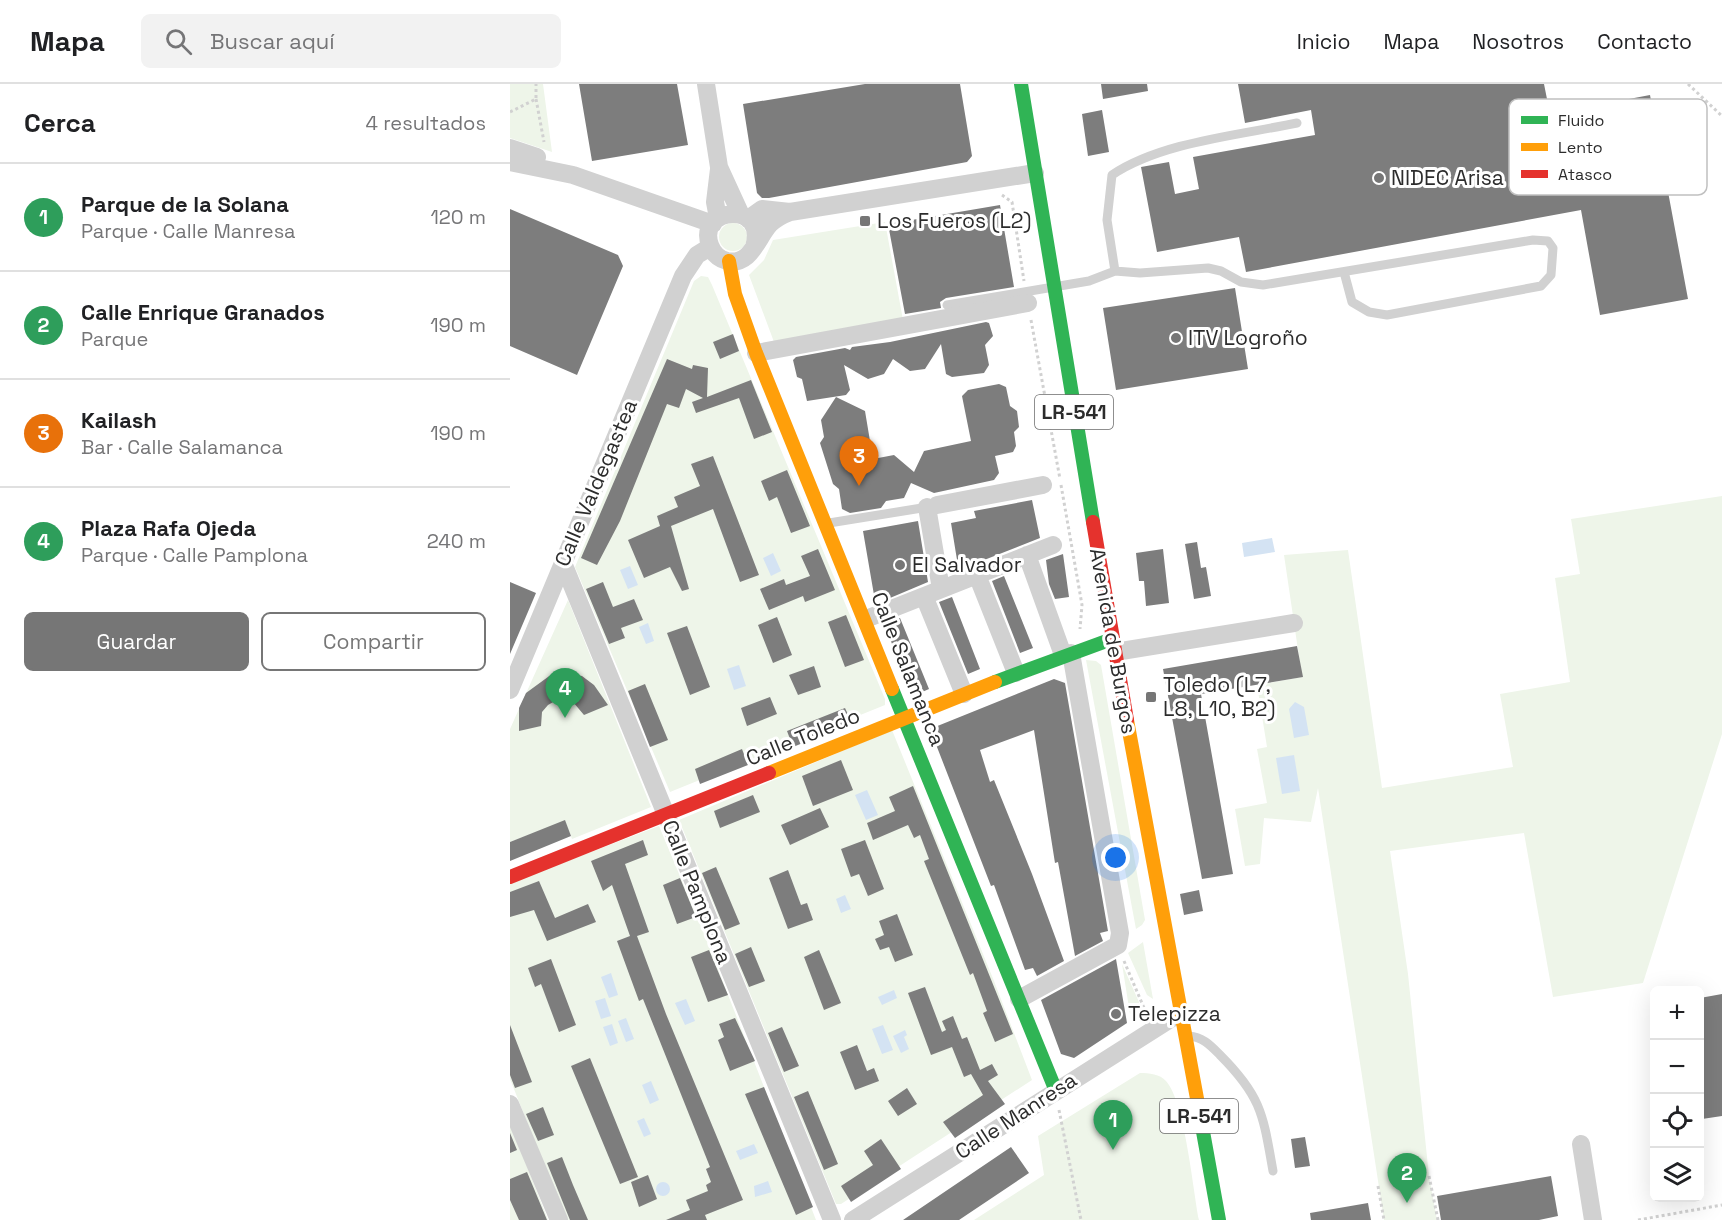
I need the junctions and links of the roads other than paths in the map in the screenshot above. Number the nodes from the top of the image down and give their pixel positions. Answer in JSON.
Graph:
{"nodes":[{"id":1,"x":706,"y":84,"type":"edge"},
{"id":2,"x":1021,"y":84,"type":"edge"},
{"id":3,"x":1298,"y":123,"type":"dead end"},
{"id":4,"x":510,"y":148,"type":"edge"},
{"id":5,"x":510,"y":162,"type":"edge"},
{"id":6,"x":719,"y":167,"type":"junction"},
{"id":7,"x":1035,"y":173,"type":"junction"},
{"id":8,"x":573,"y":175,"type":"junction"},
{"id":9,"x":790,"y":212,"type":"junction"},
{"id":10,"x":744,"y":217,"type":"junction"},
{"id":11,"x":717,"y":241,"type":"junction"},
{"id":12,"x":754,"y":247,"type":"junction"},
{"id":13,"x":1115,"y":271,"type":"junction"},
{"id":14,"x":1344,"y":272,"type":"junction"},
{"id":15,"x":1054,"y":286,"type":"junction"},
{"id":16,"x":1027,"y":297,"type":"junction"},
{"id":17,"x":947,"y":305,"type":"dead end"},
{"id":18,"x":756,"y":353,"type":"junction"},
{"id":19,"x":1052,"y":483,"type":"road end"},
{"id":20,"x":932,"y":506,"type":"junction"},
{"id":21,"x":826,"y":524,"type":"junction"},
{"id":22,"x":1053,"y":545,"type":"dead end"},
{"id":23,"x":1027,"y":555,"type":"junction"},
{"id":24,"x":563,"y":563,"type":"junction"},
{"id":25,"x":977,"y":575,"type":"junction"},
{"id":26,"x":941,"y":589,"type":"junction"},
{"id":27,"x":924,"y":596,"type":"junction"},
{"id":28,"x":866,"y":619,"type":"junction"},
{"id":29,"x":1294,"y":623,"type":"dead end"},
{"id":30,"x":1114,"y":645,"type":"junction"},
{"id":31,"x":1072,"y":652,"type":"junction"},
{"id":32,"x":1016,"y":673,"type":"junction"},
{"id":33,"x":510,"y":690,"type":"edge"},
{"id":34,"x":964,"y":694,"type":"junction"},
{"id":35,"x":907,"y":719,"type":"junction"},
{"id":36,"x":665,"y":815,"type":"junction"},
{"id":37,"x":510,"y":877,"type":"edge"},
{"id":38,"x":1018,"y":999,"type":"junction"},
{"id":39,"x":1180,"y":1012,"type":"junction"},
{"id":40,"x":1184,"y":1036,"type":"junction"},
{"id":41,"x":1056,"y":1090,"type":"junction"},
{"id":42,"x":510,"y":1104,"type":"edge"},
{"id":43,"x":1581,"y":1144,"type":"dead end"},
{"id":44,"x":1273,"y":1171,"type":"dead end"},
{"id":45,"x":1214,"y":1196,"type":"junction"},
{"id":46,"x":559,"y":1220,"type":"edge"},
{"id":47,"x":832,"y":1220,"type":"edge"},
{"id":48,"x":853,"y":1220,"type":"edge"},
{"id":49,"x":1219,"y":1220,"type":"edge"},
{"id":50,"x":1231,"y":1220,"type":"edge"},
{"id":51,"x":1593,"y":1220,"type":"edge"}],
"edges":[{"from":1,"to":6,"type":"street"},
{"from":2,"to":7,"type":"street","name":"Avenida de Burgos","number":"LR-541"},
{"from":3,"to":13,"type":"lane"},
{"from":4,"to":8,"type":"street"},
{"from":5,"to":8,"type":"street"},
{"from":6,"to":10,"type":"street"},
{"from":6,"to":11,"type":"street"},
{"from":7,"to":9,"type":"street"},
{"from":7,"to":15,"type":"street","name":"Avenida de Burgos","number":"LR-541"},
{"from":8,"to":11,"type":"street"},
{"from":9,"to":10,"type":"street"},
{"from":9,"to":12,"type":"street"},
{"from":10,"to":11,"type":"street"},
{"from":10,"to":12,"type":"street"},
{"from":11,"to":12,"type":"street"},
{"from":11,"to":18,"type":"street","name":"Calle Salamanca"},
{"from":11,"to":24,"type":"street","name":"Calle Valdegastea"},
{"from":13,"to":14,"type":"lane"},
{"from":13,"to":15,"type":"lane"},
{"from":14,"to":14,"type":"lane"},
{"from":15,"to":16,"type":"lane"},
{"from":15,"to":30,"type":"street","name":"Avenida de Burgos","number":"LR-541"},
{"from":16,"to":17,"type":"lane"},
{"from":16,"to":18,"type":"street"},
{"from":18,"to":21,"type":"street","name":"Calle Salamanca"},
{"from":19,"to":20,"type":"street"},
{"from":20,"to":21,"type":"lane"},
{"from":20,"to":26,"type":"street"},
{"from":21,"to":28,"type":"street","name":"Calle Salamanca"},
{"from":22,"to":23,"type":"street"},
{"from":23,"to":25,"type":"street"},
{"from":23,"to":31,"type":"street"},
{"from":24,"to":33,"type":"street","name":"Calle Valdegastea"},
{"from":24,"to":36,"type":"street","name":"Calle Pamplona"},
{"from":25,"to":26,"type":"street"},
{"from":25,"to":32,"type":"street"},
{"from":26,"to":27,"type":"street"},
{"from":27,"to":28,"type":"street"},
{"from":27,"to":34,"type":"street"},
{"from":28,"to":35,"type":"street","name":"Calle Salamanca"},
{"from":29,"to":30,"type":"street"},
{"from":30,"to":31,"type":"street","name":"Calle Toledo"},
{"from":30,"to":39,"type":"street","name":"Avenida de Burgos","number":"LR-541"},
{"from":31,"to":32,"type":"street","name":"Calle Toledo"},
{"from":31,"to":38,"type":"street"},
{"from":32,"to":34,"type":"street","name":"Calle Toledo"},
{"from":34,"to":35,"type":"street","name":"Calle Toledo"},
{"from":35,"to":36,"type":"street","name":"Calle Toledo"},
{"from":35,"to":38,"type":"street","name":"Calle Salamanca"},
{"from":36,"to":37,"type":"street","name":"Calle Toledo"},
{"from":36,"to":47,"type":"street","name":"Calle Pamplona"},
{"from":38,"to":41,"type":"street","name":"Calle Salamanca"},
{"from":39,"to":40,"type":"street","name":"Avenida de Burgos","number":"LR-541"},
{"from":39,"to":41,"type":"street","name":"Calle Manresa"},
{"from":40,"to":44,"type":"lane"},
{"from":40,"to":45,"type":"street","name":"Avenida de Burgos","number":"LR-541"},
{"from":41,"to":48,"type":"street","name":"Calle Manresa"},
{"from":42,"to":46,"type":"street"},
{"from":43,"to":51,"type":"street"},
{"from":45,"to":49,"type":"street","name":"Avenida de Burgos","number":"LR-541"},
{"from":45,"to":50,"type":"street","name":"Avenida de Burgos"}]}
